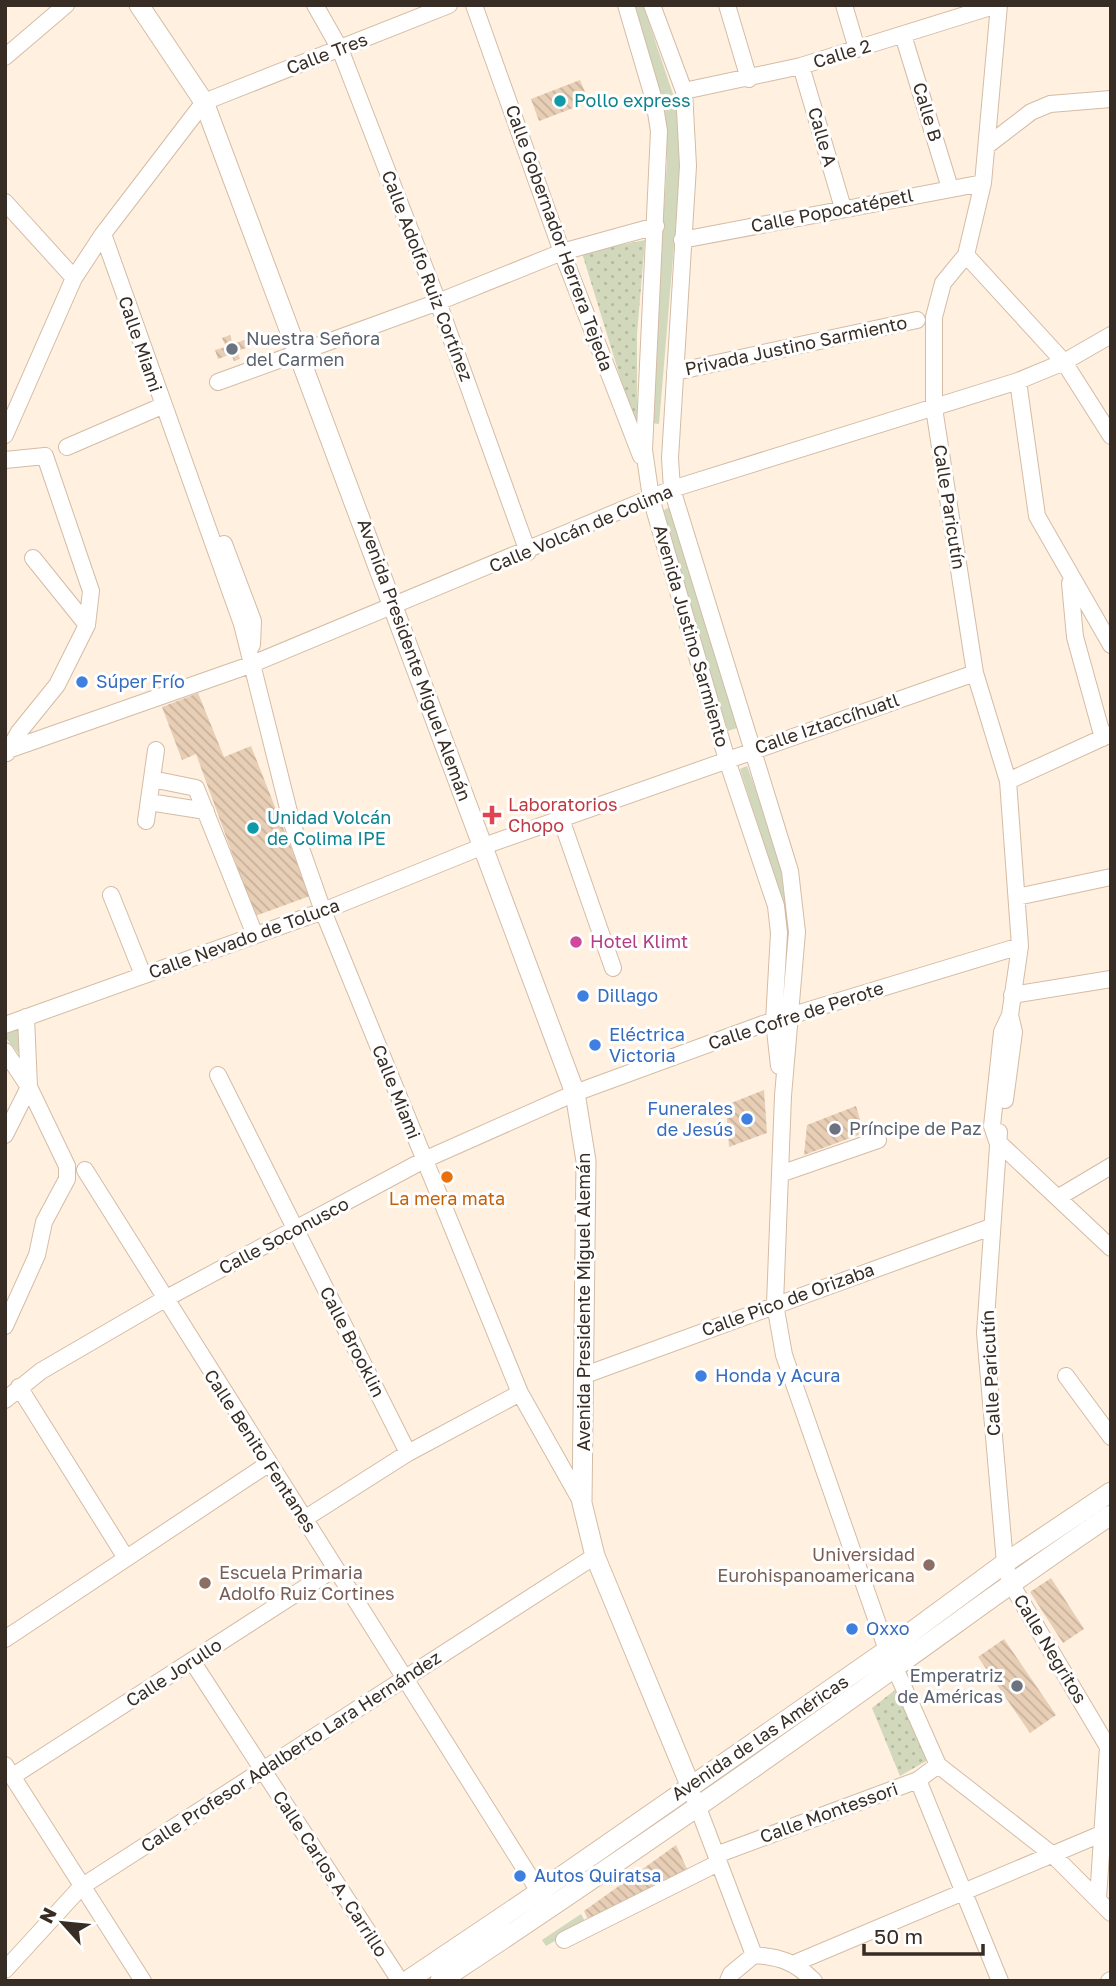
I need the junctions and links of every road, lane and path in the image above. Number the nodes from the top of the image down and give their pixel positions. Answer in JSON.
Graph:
{"nodes":[{"id":1,"x":66,"y":5,"type":"edge"},
{"id":2,"x":139,"y":5,"type":"edge"},
{"id":3,"x":315,"y":5,"type":"edge"},
{"id":4,"x":449,"y":5,"type":"edge"},
{"id":5,"x":474,"y":5,"type":"edge"},
{"id":6,"x":626,"y":5,"type":"edge"},
{"id":7,"x":652,"y":5,"type":"edge"},
{"id":8,"x":727,"y":5,"type":"edge"},
{"id":9,"x":844,"y":5,"type":"edge"},
{"id":10,"x":998,"y":5,"type":"edge"},
{"id":11,"x":960,"y":11,"type":"edge"},
{"id":12,"x":903,"y":35,"type":"junction"},
{"id":13,"x":340,"y":49,"type":"junction"},
{"id":14,"x":858,"y":49,"type":"junction"},
{"id":15,"x":5,"y":57,"type":"edge"},
{"id":16,"x":801,"y":66,"type":"junction"},
{"id":17,"x":749,"y":79,"type":"junction"},
{"id":18,"x":684,"y":91,"type":"junction"},
{"id":19,"x":1111,"y":99,"type":"edge"},
{"id":20,"x":204,"y":102,"type":"junction"},
{"id":21,"x":988,"y":145,"type":"junction"},
{"id":22,"x":982,"y":183,"type":"junction"},
{"id":23,"x":950,"y":188,"type":"junction"},
{"id":24,"x":5,"y":202,"type":"edge"},
{"id":25,"x":843,"y":208,"type":"junction"},
{"id":26,"x":656,"y":226,"type":"junction"},
{"id":27,"x":103,"y":234,"type":"junction"},
{"id":28,"x":682,"y":240,"type":"junction"},
{"id":29,"x":562,"y":252,"type":"junction"},
{"id":30,"x":966,"y":255,"type":"junction"},
{"id":31,"x":74,"y":278,"type":"junction"},
{"id":32,"x":438,"y":302,"type":"junction"},
{"id":33,"x":917,"y":320,"type":"dead end"},
{"id":34,"x":1111,"y":335,"type":"edge"},
{"id":35,"x":300,"y":351,"type":"junction"},
{"id":36,"x":1064,"y":362,"type":"junction"},
{"id":37,"x":675,"y":372,"type":"junction"},
{"id":38,"x":1018,"y":381,"type":"junction"},
{"id":39,"x":218,"y":382,"type":"dead end"},
{"id":40,"x":162,"y":406,"type":"junction"},
{"id":41,"x":934,"y":408,"type":"junction"},
{"id":42,"x":5,"y":435,"type":"edge"},
{"id":43,"x":1111,"y":436,"type":"edge"},
{"id":44,"x":67,"y":447,"type":"dead end"},
{"id":45,"x":5,"y":460,"type":"edge"},
{"id":46,"x":646,"y":471,"type":"junction"},
{"id":47,"x":673,"y":489,"type":"junction"},
{"id":48,"x":651,"y":498,"type":"junction"},
{"id":49,"x":528,"y":552,"type":"junction"},
{"id":50,"x":33,"y":558,"type":"dead end"},
{"id":51,"x":1069,"y":577,"type":"junction"},
{"id":52,"x":396,"y":607,"type":"junction"},
{"id":53,"x":87,"y":625,"type":"junction"},
{"id":54,"x":1111,"y":645,"type":"edge"},
{"id":55,"x":250,"y":665,"type":"junction"},
{"id":56,"x":975,"y":673,"type":"junction"},
{"id":57,"x":39,"y":706,"type":"junction"},
{"id":58,"x":54,"y":735,"type":"junction"},
{"id":59,"x":1107,"y":736,"type":"edge"},
{"id":60,"x":156,"y":750,"type":"dead end"},
{"id":61,"x":751,"y":750,"type":"junction"},
{"id":62,"x":7,"y":753,"type":"edge"},
{"id":63,"x":727,"y":760,"type":"junction"},
{"id":64,"x":152,"y":779,"type":"junction"},
{"id":65,"x":1008,"y":781,"type":"junction"},
{"id":66,"x":149,"y":802,"type":"junction"},
{"id":67,"x":206,"y":811,"type":"junction"},
{"id":68,"x":561,"y":819,"type":"junction"},
{"id":69,"x":146,"y":821,"type":"dead end"},
{"id":70,"x":481,"y":847,"type":"junction"},
{"id":71,"x":1111,"y":877,"type":"edge"},
{"id":72,"x":111,"y":895,"type":"dead end"},
{"id":73,"x":1017,"y":897,"type":"junction"},
{"id":74,"x":323,"y":911,"type":"junction"},
{"id":75,"x":255,"y":935,"type":"junction"},
{"id":76,"x":1020,"y":946,"type":"junction"},
{"id":77,"x":613,"y":968,"type":"dead end"},
{"id":78,"x":143,"y":975,"type":"junction"},
{"id":79,"x":1111,"y":979,"type":"edge"},
{"id":80,"x":1012,"y":995,"type":"junction"},
{"id":81,"x":790,"y":1015,"type":"junction"},
{"id":82,"x":26,"y":1017,"type":"junction"},
{"id":83,"x":774,"y":1021,"type":"junction"},
{"id":84,"x":5,"y":1025,"type":"edge"},
{"id":85,"x":5,"y":1051,"type":"edge"},
{"id":86,"x":218,"y":1075,"type":"dead end"},
{"id":87,"x":29,"y":1087,"type":"junction"},
{"id":88,"x":575,"y":1093,"type":"junction"},
{"id":89,"x":783,"y":1096,"type":"junction"},
{"id":90,"x":5,"y":1135,"type":"edge"},
{"id":91,"x":878,"y":1140,"type":"dead end"},
{"id":92,"x":996,"y":1141,"type":"junction"},
{"id":93,"x":424,"y":1160,"type":"junction"},
{"id":94,"x":1111,"y":1166,"type":"edge"},
{"id":95,"x":85,"y":1170,"type":"dead end"},
{"id":96,"x":780,"y":1174,"type":"junction"},
{"id":97,"x":1059,"y":1197,"type":"junction"},
{"id":98,"x":991,"y":1227,"type":"junction"},
{"id":99,"x":295,"y":1231,"type":"junction"},
{"id":100,"x":1111,"y":1248,"type":"edge"},
{"id":101,"x":163,"y":1300,"type":"junction"},
{"id":102,"x":775,"y":1304,"type":"junction"},
{"id":103,"x":5,"y":1326,"type":"edge"},
{"id":104,"x":584,"y":1375,"type":"junction"},
{"id":105,"x":1066,"y":1376,"type":"dead end"},
{"id":106,"x":19,"y":1387,"type":"junction"},
{"id":107,"x":520,"y":1393,"type":"junction"},
{"id":108,"x":5,"y":1400,"type":"edge"},
{"id":109,"x":1111,"y":1437,"type":"edge"},
{"id":110,"x":408,"y":1453,"type":"junction"},
{"id":111,"x":268,"y":1464,"type":"junction"},
{"id":112,"x":1111,"y":1492,"type":"edge"},
{"id":113,"x":582,"y":1503,"type":"junction"},
{"id":114,"x":1111,"y":1515,"type":"edge"},
{"id":115,"x":304,"y":1519,"type":"junction"},
{"id":116,"x":594,"y":1556,"type":"junction"},
{"id":117,"x":126,"y":1558,"type":"junction"},
{"id":118,"x":334,"y":1569,"type":"junction"},
{"id":119,"x":1007,"y":1572,"type":"junction"},
{"id":120,"x":5,"y":1639,"type":"edge"},
{"id":121,"x":891,"y":1659,"type":"junction"},
{"id":122,"x":192,"y":1661,"type":"junction"},
{"id":123,"x":406,"y":1678,"type":"junction"},
{"id":124,"x":1109,"y":1763,"type":"edge"},
{"id":125,"x":938,"y":1765,"type":"junction"},
{"id":126,"x":262,"y":1769,"type":"junction"},
{"id":127,"x":9,"y":1770,"type":"edge"},
{"id":128,"x":918,"y":1780,"type":"junction"},
{"id":129,"x":690,"y":1785,"type":"junction"},
{"id":130,"x":696,"y":1806,"type":"junction"},
{"id":131,"x":1101,"y":1834,"type":"junction"},
{"id":132,"x":1053,"y":1855,"type":"junction"},
{"id":133,"x":717,"y":1859,"type":"junction"},
{"id":134,"x":81,"y":1887,"type":"junction"},
{"id":135,"x":964,"y":1892,"type":"junction"},
{"id":136,"x":1098,"y":1899,"type":"junction"},
{"id":137,"x":545,"y":1900,"type":"junction"},
{"id":138,"x":1111,"y":1913,"type":"edge"},
{"id":139,"x":564,"y":1940,"type":"dead end"},
{"id":140,"x":754,"y":1955,"type":"junction"},
{"id":141,"x":795,"y":1963,"type":"junction"},
{"id":142,"x":5,"y":1970,"type":"edge"},
{"id":143,"x":143,"y":1981,"type":"edge"},
{"id":144,"x":400,"y":1981,"type":"edge"},
{"id":145,"x":407,"y":1981,"type":"edge"},
{"id":146,"x":440,"y":1981,"type":"edge"},
{"id":147,"x":729,"y":1981,"type":"edge"},
{"id":148,"x":814,"y":1981,"type":"edge"},
{"id":149,"x":1000,"y":1981,"type":"edge"}],
"edges":[{"from":1,"to":15,"type":"street"},
{"from":2,"to":20,"type":"main road","name":"Avenida Presidente Miguel Alemán"},
{"from":3,"to":13,"type":"street","name":"Calle Adolfo Ruiz Cortínez"},
{"from":4,"to":13,"type":"street","name":"Calle Tres"},
{"from":5,"to":29,"type":"street","name":"Calle Gobernador Herrera Tejeda"},
{"from":6,"to":26,"type":"street","name":"Avenida Justino Sarmiento"},
{"from":7,"to":18,"type":"street","name":"Avenida Justino Sarmiento"},
{"from":8,"to":17,"type":"street"},
{"from":9,"to":14,"type":"street"},
{"from":10,"to":11,"type":"street","name":"Calle 2"},
{"from":10,"to":21,"type":"street","name":"Calle Paricutín"},
{"from":11,"to":12,"type":"street","name":"Calle 2"},
{"from":12,"to":14,"type":"street","name":"Calle 2"},
{"from":12,"to":23,"type":"street","name":"Calle B"},
{"from":13,"to":20,"type":"street","name":"Calle Tres"},
{"from":13,"to":32,"type":"street","name":"Calle Adolfo Ruiz Cortínez"},
{"from":14,"to":16,"type":"street","name":"Calle 2"},
{"from":16,"to":17,"type":"street","name":"Calle 2"},
{"from":16,"to":25,"type":"street","name":"Calle A"},
{"from":17,"to":18,"type":"street","name":"Calle 2"},
{"from":18,"to":28,"type":"street","name":"Avenida Justino Sarmiento"},
{"from":19,"to":21,"type":"street"},
{"from":20,"to":27,"type":"street"},
{"from":20,"to":35,"type":"main road","name":"Avenida Presidente Miguel Alemán"},
{"from":21,"to":22,"type":"street","name":"Calle Paricutín"},
{"from":22,"to":23,"type":"street","name":"Calle Popocatépetl"},
{"from":22,"to":30,"type":"street","name":"Calle Paricutín"},
{"from":23,"to":25,"type":"street","name":"Calle Popocatépetl"},
{"from":24,"to":31,"type":"street"},
{"from":25,"to":28,"type":"street","name":"Calle Popocatépetl"},
{"from":26,"to":29,"type":"street"},
{"from":26,"to":46,"type":"street","name":"Avenida Justino Sarmiento"},
{"from":27,"to":31,"type":"street"},
{"from":27,"to":40,"type":"street","name":"Calle Miami"},
{"from":28,"to":37,"type":"street","name":"Avenida Justino Sarmiento"},
{"from":29,"to":32,"type":"street"},
{"from":29,"to":46,"type":"street","name":"Calle Gobernador Herrera Tejeda"},
{"from":30,"to":36,"type":"street"},
{"from":30,"to":41,"type":"street","name":"Calle Paricutín"},
{"from":31,"to":42,"type":"street"},
{"from":32,"to":35,"type":"street"},
{"from":32,"to":49,"type":"street","name":"Calle Adolfo Ruiz Cortínez"},
{"from":33,"to":37,"type":"street","name":"Privada Justino Sarmiento"},
{"from":34,"to":36,"type":"street","name":"Calle Volcán de Colima"},
{"from":35,"to":39,"type":"street"},
{"from":35,"to":52,"type":"main road","name":"Avenida Presidente Miguel Alemán"},
{"from":36,"to":38,"type":"street","name":"Calle Volcán de Colima"},
{"from":36,"to":43,"type":"street"},
{"from":37,"to":47,"type":"street","name":"Avenida Justino Sarmiento"},
{"from":38,"to":41,"type":"street","name":"Calle Volcán de Colima"},
{"from":38,"to":51,"type":"street"},
{"from":40,"to":44,"type":"street"},
{"from":40,"to":55,"type":"street","name":"Calle Miami"},
{"from":41,"to":47,"type":"street","name":"Calle Volcán de Colima"},
{"from":41,"to":56,"type":"street","name":"Calle Paricutín"},
{"from":45,"to":53,"type":"street"},
{"from":46,"to":48,"type":"street","name":"Avenida Justino Sarmiento"},
{"from":47,"to":48,"type":"street","name":"Calle Volcán de Colima"},
{"from":47,"to":61,"type":"street","name":"Avenida Justino Sarmiento"},
{"from":48,"to":49,"type":"street","name":"Calle Volcán de Colima"},
{"from":48,"to":63,"type":"street","name":"Avenida Justino Sarmiento"},
{"from":49,"to":52,"type":"street","name":"Calle Volcán de Colima"},
{"from":50,"to":53,"type":"street"},
{"from":51,"to":54,"type":"street"},
{"from":51,"to":59,"type":"street"},
{"from":52,"to":55,"type":"street","name":"Calle Volcán de Colima"},
{"from":52,"to":70,"type":"main road","name":"Avenida Presidente Miguel Alemán"},
{"from":53,"to":57,"type":"street"},
{"from":55,"to":58,"type":"street","name":"Calle Volcán de Colima"},
{"from":55,"to":74,"type":"street","name":"Calle Miami"},
{"from":56,"to":61,"type":"street","name":"Calle Iztaccíhuatl"},
{"from":56,"to":65,"type":"street","name":"Calle Paricutín"},
{"from":57,"to":58,"type":"street"},
{"from":57,"to":62,"type":"street"},
{"from":58,"to":62,"type":"street","name":"Calle Volcán de Colima"},
{"from":59,"to":65,"type":"street"},
{"from":60,"to":64,"type":"street"},
{"from":61,"to":63,"type":"street","name":"Calle Iztaccíhuatl"},
{"from":61,"to":81,"type":"street","name":"Avenida Justino Sarmiento"},
{"from":63,"to":68,"type":"street","name":"Calle Iztaccíhuatl"},
{"from":63,"to":83,"type":"street","name":"Avenida Justino Sarmiento"},
{"from":64,"to":66,"type":"street"},
{"from":64,"to":67,"type":"street"},
{"from":65,"to":73,"type":"street","name":"Calle Paricutín"},
{"from":66,"to":67,"type":"street"},
{"from":66,"to":69,"type":"street"},
{"from":67,"to":75,"type":"street"},
{"from":68,"to":70,"type":"street","name":"Calle Iztaccíhuatl"},
{"from":68,"to":77,"type":"street"},
{"from":70,"to":74,"type":"street","name":"Calle Nevado de Toluca"},
{"from":70,"to":88,"type":"main road","name":"Avenida Presidente Miguel Alemán"},
{"from":71,"to":73,"type":"street"},
{"from":72,"to":78,"type":"street"},
{"from":73,"to":76,"type":"street","name":"Calle Paricutín"},
{"from":74,"to":75,"type":"street","name":"Calle Nevado de Toluca"},
{"from":74,"to":93,"type":"street","name":"Calle Miami"},
{"from":75,"to":78,"type":"street","name":"Calle Nevado de Toluca"},
{"from":76,"to":80,"type":"street","name":"Calle Paricutín"},
{"from":76,"to":81,"type":"street","name":"Calle Cofre de Perote"},
{"from":78,"to":82,"type":"street","name":"Calle Nevado de Toluca"},
{"from":79,"to":80,"type":"street"},
{"from":80,"to":92,"type":"street","name":"Calle Paricutín"},
{"from":81,"to":83,"type":"street","name":"Calle Cofre de Perote"},
{"from":81,"to":89,"type":"street","name":"Avenida Justino Sarmiento"},
{"from":82,"to":84,"type":"street","name":"Calle Nevado de Toluca"},
{"from":82,"to":87,"type":"street"},
{"from":83,"to":88,"type":"street","name":"Calle Cofre de Perote"},
{"from":83,"to":89,"type":"street","name":"Avenida Justino Sarmiento"},
{"from":85,"to":87,"type":"street"},
{"from":86,"to":99,"type":"street","name":"Calle Brooklin"},
{"from":87,"to":90,"type":"street"},
{"from":87,"to":103,"type":"street"},
{"from":88,"to":93,"type":"street","name":"Calle Soconusco"},
{"from":88,"to":104,"type":"main road","name":"Avenida Presidente Miguel Alemán"},
{"from":89,"to":96,"type":"street","name":"Avenida Justino Sarmiento"},
{"from":91,"to":96,"type":"street"},
{"from":92,"to":97,"type":"street"},
{"from":92,"to":98,"type":"street","name":"Calle Paricutín"},
{"from":93,"to":99,"type":"street","name":"Calle Soconusco"},
{"from":93,"to":107,"type":"street","name":"Calle Miami"},
{"from":94,"to":97,"type":"street"},
{"from":95,"to":101,"type":"street","name":"Calle Benito Fentanes"},
{"from":96,"to":102,"type":"street","name":"Avenida Justino Sarmiento"},
{"from":97,"to":100,"type":"street"},
{"from":98,"to":102,"type":"street","name":"Calle Pico de Orizaba"},
{"from":98,"to":119,"type":"street","name":"Calle Paricutín"},
{"from":99,"to":101,"type":"street","name":"Calle Soconusco"},
{"from":99,"to":110,"type":"street","name":"Calle Brooklin"},
{"from":101,"to":106,"type":"street","name":"Calle Soconusco"},
{"from":101,"to":111,"type":"street","name":"Calle Benito Fentanes"},
{"from":102,"to":104,"type":"street","name":"Calle Pico de Orizaba"},
{"from":102,"to":121,"type":"street","name":"Avenida Justino Sarmiento"},
{"from":104,"to":113,"type":"main road","name":"Avenida Presidente Miguel Alemán"},
{"from":105,"to":109,"type":"street"},
{"from":106,"to":108,"type":"street","name":"Calle Soconusco"},
{"from":106,"to":117,"type":"street"},
{"from":107,"to":110,"type":"street"},
{"from":107,"to":113,"type":"street","name":"Calle Miami"},
{"from":110,"to":115,"type":"street"},
{"from":111,"to":115,"type":"street","name":"Calle Benito Fentanes"},
{"from":111,"to":117,"type":"street"},
{"from":112,"to":119,"type":"main road","name":"Avenida de las Américas"},
{"from":113,"to":116,"type":"main road","name":"Avenida Presidente Miguel Alemán"},
{"from":114,"to":119,"type":"main road","name":"Avenida de las Américas"},
{"from":115,"to":118,"type":"street","name":"Calle Benito Fentanes"},
{"from":116,"to":123,"type":"street","name":"Calle Profesor Adalberto Lara Hernández"},
{"from":116,"to":129,"type":"main road","name":"Avenida Presidente Miguel Alemán"},
{"from":117,"to":120,"type":"street"},
{"from":118,"to":122,"type":"street","name":"Calle Jorullo"},
{"from":118,"to":123,"type":"street","name":"Calle Benito Fentanes"},
{"from":119,"to":121,"type":"main road","name":"Avenida de las Américas"},
{"from":119,"to":124,"type":"street","name":"Calle Negritos"},
{"from":121,"to":125,"type":"street","name":"Avenida Justino Sarmiento"},
{"from":121,"to":129,"type":"main road","name":"Avenida de las Américas"},
{"from":121,"to":130,"type":"main road","name":"Avenida de las Américas"},
{"from":122,"to":126,"type":"street","name":"Calle Carlos A. Carrillo"},
{"from":122,"to":127,"type":"street","name":"Calle Jorullo"},
{"from":123,"to":126,"type":"street","name":"Calle Profesor Adalberto Lara Hernández"},
{"from":123,"to":137,"type":"street","name":"Calle Benito Fentanes"},
{"from":124,"to":131,"type":"street","name":"Calle Negritos"},
{"from":125,"to":128,"type":"street","name":"Calle Montessori"},
{"from":125,"to":132,"type":"street"},
{"from":126,"to":134,"type":"street","name":"Calle Profesor Adalberto Lara Hernández"},
{"from":126,"to":144,"type":"street","name":"Calle Carlos A. Carrillo"},
{"from":127,"to":134,"type":"street"},
{"from":128,"to":133,"type":"street","name":"Calle Montessori"},
{"from":128,"to":135,"type":"street"},
{"from":129,"to":130,"type":"street"},
{"from":129,"to":137,"type":"main road","name":"Avenida de las Américas"},
{"from":130,"to":133,"type":"street"},
{"from":130,"to":137,"type":"main road","name":"Avenida de las Américas"},
{"from":131,"to":132,"type":"street"},
{"from":131,"to":136,"type":"street","name":"Calle Negritos"},
{"from":132,"to":135,"type":"street"},
{"from":132,"to":136,"type":"street"},
{"from":133,"to":139,"type":"street","name":"Calle Montessori"},
{"from":133,"to":140,"type":"street"},
{"from":134,"to":142,"type":"street","name":"Calle Profesor Adalberto Lara Hernández"},
{"from":134,"to":143,"type":"street"},
{"from":135,"to":141,"type":"street"},
{"from":135,"to":149,"type":"street"},
{"from":136,"to":138,"type":"street"},
{"from":137,"to":145,"type":"main road","name":"Avenida de las Américas"},
{"from":137,"to":146,"type":"main road","name":"Avenida de las Américas"},
{"from":140,"to":141,"type":"street"},
{"from":140,"to":147,"type":"street"},
{"from":141,"to":148,"type":"street"}]}
